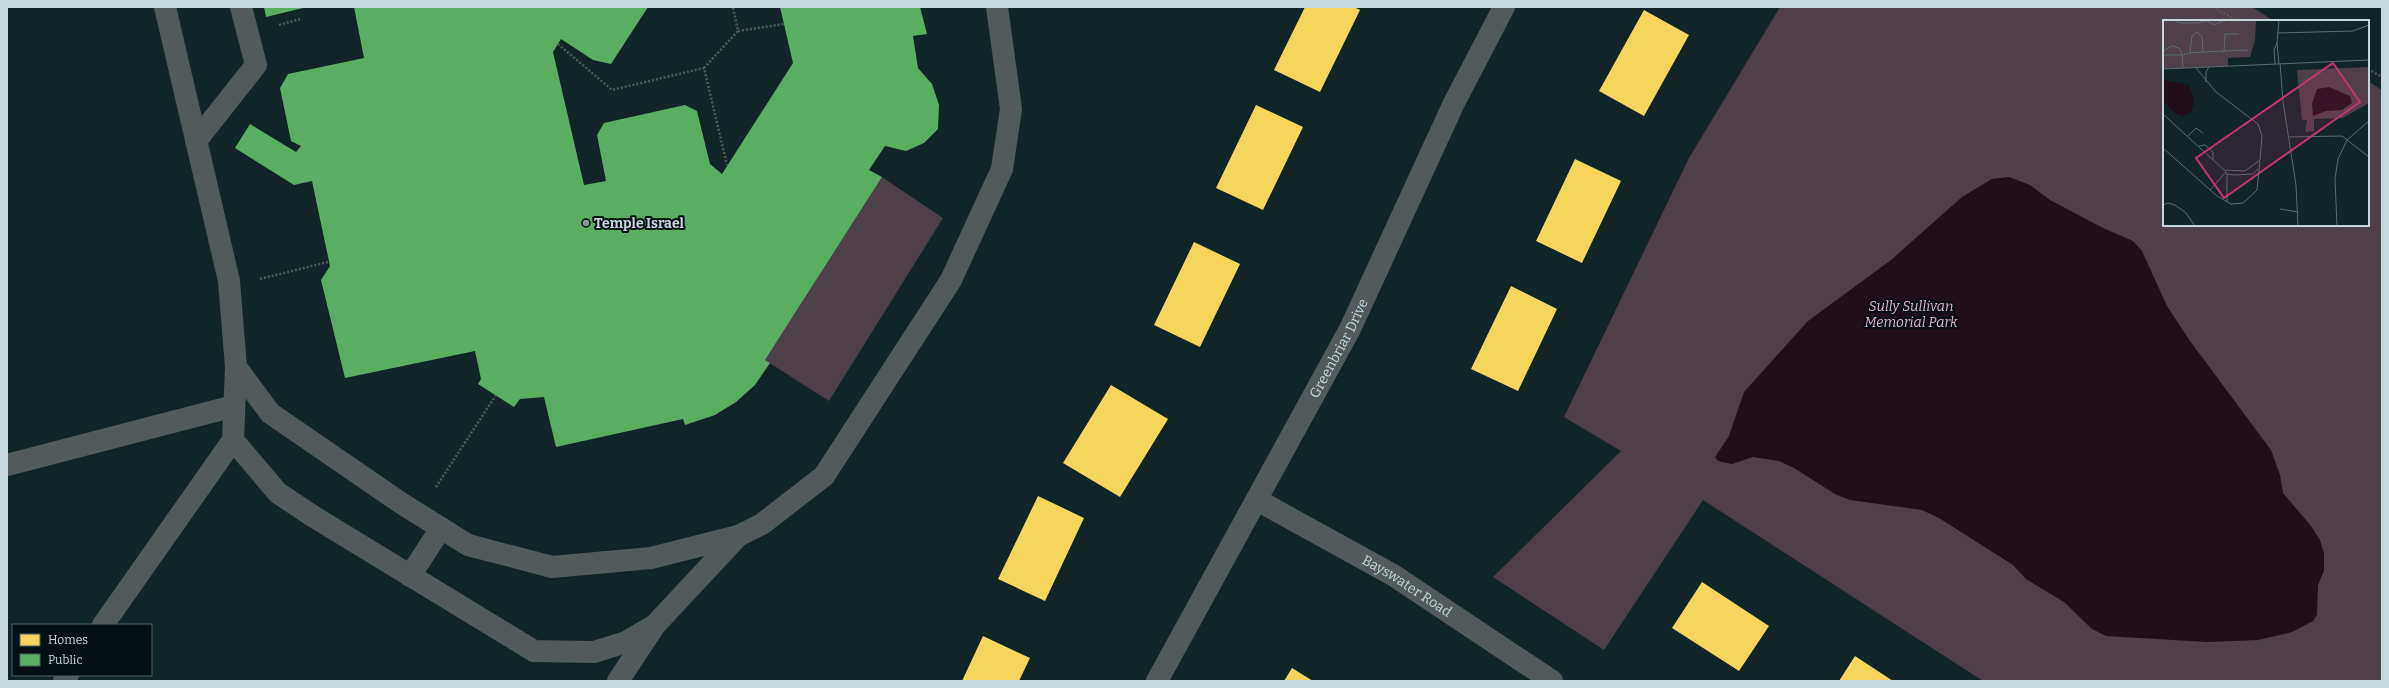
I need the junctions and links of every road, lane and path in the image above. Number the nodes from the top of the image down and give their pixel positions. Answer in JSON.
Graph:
{"nodes":[{"id":1,"x":165,"y":7,"type":"edge"},
{"id":2,"x":241,"y":7,"type":"edge"},
{"id":3,"x":733,"y":7,"type":"edge"},
{"id":4,"x":996,"y":7,"type":"edge"},
{"id":5,"x":1504,"y":7,"type":"edge"},
{"id":6,"x":2213,"y":7,"type":"edge"},
{"id":7,"x":2236,"y":20,"type":"edge"},
{"id":8,"x":784,"y":24,"type":"dead end"},
{"id":9,"x":738,"y":30,"type":"junction"},
{"id":10,"x":558,"y":44,"type":"dead end"},
{"id":11,"x":704,"y":68,"type":"junction"},
{"id":12,"x":2369,"y":70,"type":"edge"},
{"id":13,"x":2382,"y":77,"type":"edge"},
{"id":14,"x":196,"y":141,"type":"junction"},
{"id":15,"x":727,"y":165,"type":"dead end"},
{"id":16,"x":328,"y":262,"type":"dead end"},
{"id":17,"x":229,"y":289,"type":"junction"},
{"id":18,"x":236,"y":367,"type":"junction"},
{"id":19,"x":496,"y":395,"type":"dead end"},
{"id":20,"x":234,"y":406,"type":"junction"},
{"id":21,"x":233,"y":440,"type":"junction"},
{"id":22,"x":7,"y":465,"type":"edge"},
{"id":23,"x":1257,"y":500,"type":"junction"},
{"id":24,"x":419,"y":514,"type":"junction"},
{"id":25,"x":441,"y":528,"type":"junction"},
{"id":26,"x":738,"y":536,"type":"junction"},
{"id":27,"x":410,"y":576,"type":"junction"},
{"id":28,"x":104,"y":624,"type":"edge"},
{"id":29,"x":655,"y":625,"type":"junction"},
{"id":30,"x":618,"y":681,"type":"edge"},
{"id":31,"x":1157,"y":681,"type":"edge"},
{"id":32,"x":1552,"y":681,"type":"edge"}],
"edges":[{"from":1,"to":14,"type":"street"},
{"from":2,"to":14,"type":"street"},
{"from":3,"to":9,"type":"path"},
{"from":4,"to":26,"type":"street"},
{"from":5,"to":23,"type":"street","name":"Greenbriar Drive"},
{"from":6,"to":7,"type":"path"},
{"from":8,"to":9,"type":"path"},
{"from":9,"to":11,"type":"path"},
{"from":10,"to":11,"type":"path"},
{"from":11,"to":15,"type":"path"},
{"from":12,"to":13,"type":"path"},
{"from":14,"to":17,"type":"street"},
{"from":16,"to":17,"type":"path"},
{"from":17,"to":18,"type":"street"},
{"from":18,"to":20,"type":"street"},
{"from":18,"to":24,"type":"street"},
{"from":19,"to":24,"type":"path"},
{"from":20,"to":21,"type":"street"},
{"from":20,"to":22,"type":"street"},
{"from":21,"to":27,"type":"street"},
{"from":21,"to":28,"type":"street"},
{"from":23,"to":31,"type":"street","name":"Greenbriar Drive"},
{"from":23,"to":32,"type":"street","name":"Bayswater Road"},
{"from":24,"to":25,"type":"street"},
{"from":25,"to":26,"type":"street"},
{"from":25,"to":27,"type":"street"},
{"from":26,"to":29,"type":"street"},
{"from":27,"to":29,"type":"street"},
{"from":29,"to":30,"type":"street"}]}
